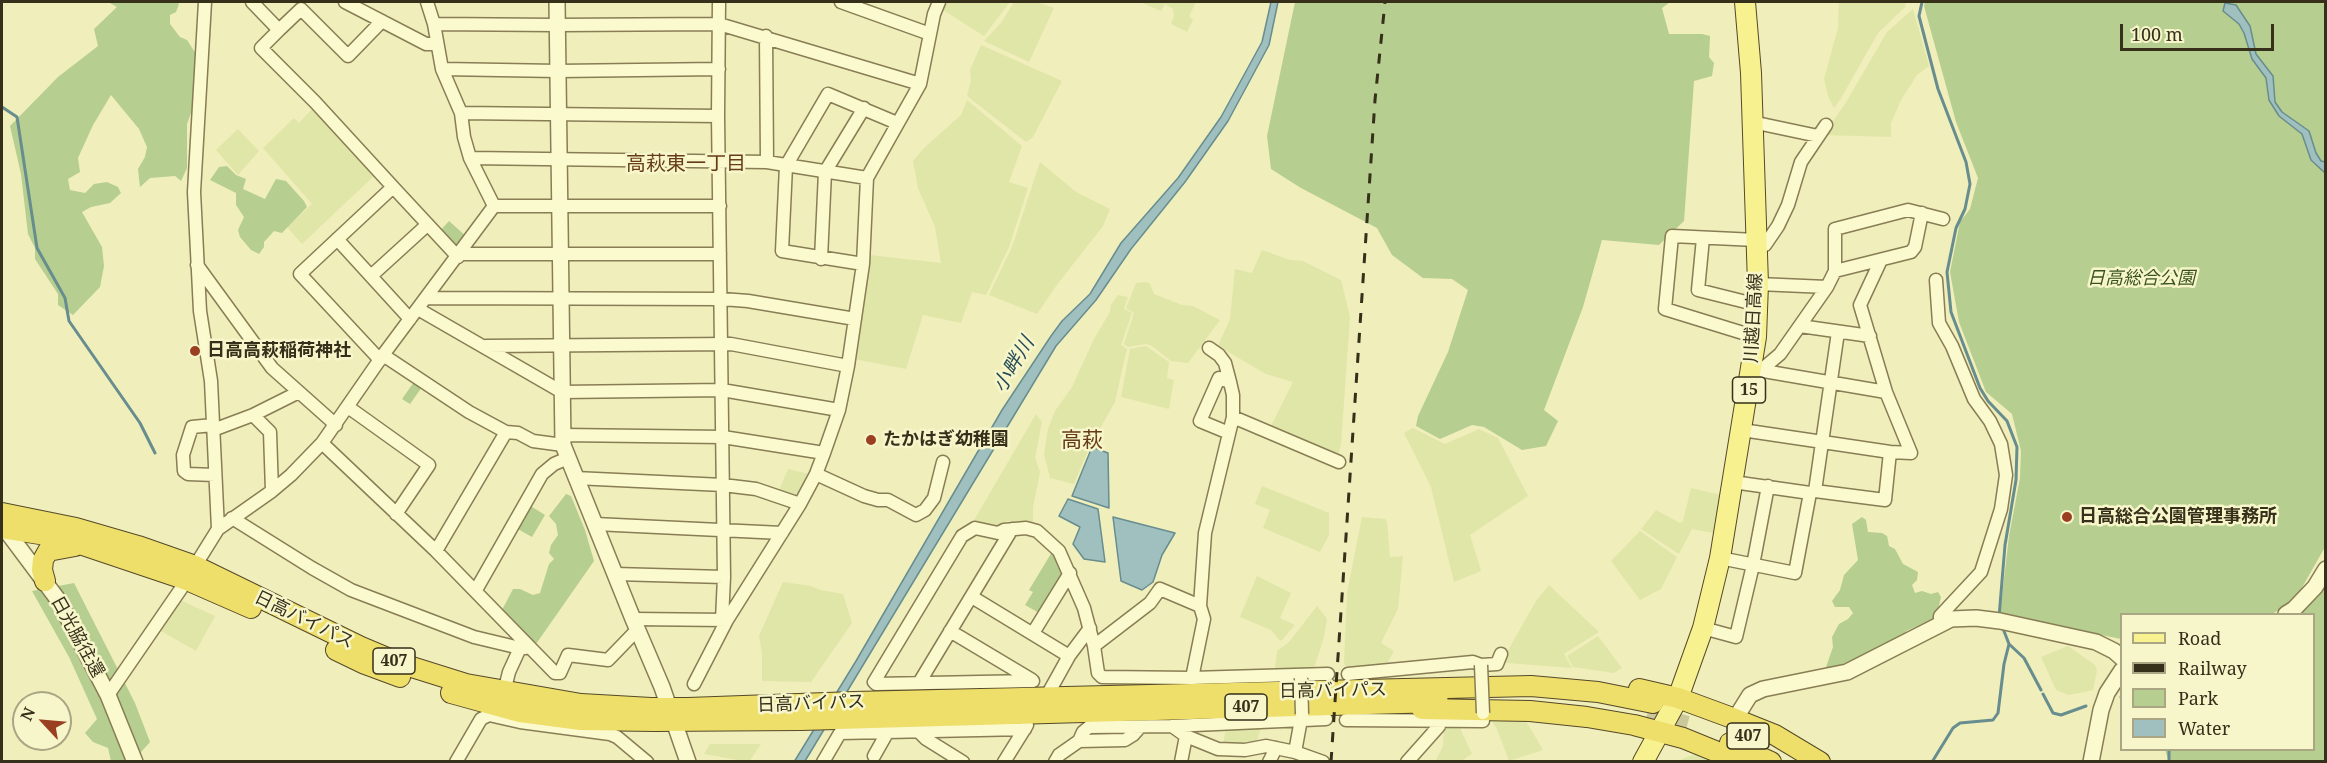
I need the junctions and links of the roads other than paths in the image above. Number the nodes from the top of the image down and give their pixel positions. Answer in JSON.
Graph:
{"nodes":[{"id":1,"x":205,"y":2,"type":"edge"},
{"id":2,"x":252,"y":2,"type":"edge"},
{"id":3,"x":345,"y":2,"type":"edge"},
{"id":4,"x":427,"y":2,"type":"edge"},
{"id":5,"x":557,"y":2,"type":"edge"},
{"id":6,"x":719,"y":2,"type":"edge"},
{"id":7,"x":842,"y":2,"type":"edge"},
{"id":8,"x":885,"y":2,"type":"edge"},
{"id":9,"x":939,"y":2,"type":"edge"},
{"id":10,"x":1745,"y":2,"type":"edge"},
{"id":11,"x":878,"y":14,"type":"junction"},
{"id":12,"x":382,"y":21,"type":"junction"},
{"id":13,"x":434,"y":24,"type":"junction"},
{"id":14,"x":719,"y":24,"type":"junction"},
{"id":15,"x":557,"y":25,"type":"junction"},
{"id":16,"x":279,"y":30,"type":"junction"},
{"id":17,"x":930,"y":34,"type":"junction"},
{"id":18,"x":766,"y":36,"type":"junction"},
{"id":19,"x":437,"y":44,"type":"junction"},
{"id":20,"x":442,"y":69,"type":"junction"},
{"id":21,"x":719,"y":69,"type":"junction"},
{"id":22,"x":558,"y":71,"type":"junction"},
{"id":23,"x":920,"y":84,"type":"junction"},
{"id":24,"x":864,"y":108,"type":"junction"},
{"id":25,"x":461,"y":114,"type":"junction"},
{"id":26,"x":559,"y":115,"type":"junction"},
{"id":27,"x":718,"y":116,"type":"junction"},
{"id":28,"x":1752,"y":122,"type":"junction"},
{"id":29,"x":897,"y":123,"type":"junction"},
{"id":30,"x":1826,"y":125,"type":"dead end"},
{"id":31,"x":1818,"y":136,"type":"junction"},
{"id":32,"x":470,"y":158,"type":"junction"},
{"id":33,"x":719,"y":160,"type":"junction"},
{"id":34,"x":559,"y":161,"type":"junction"},
{"id":35,"x":767,"y":162,"type":"junction"},
{"id":36,"x":786,"y":166,"type":"junction"},
{"id":37,"x":825,"y":172,"type":"junction"},
{"id":38,"x":867,"y":178,"type":"junction"},
{"id":39,"x":393,"y":187,"type":"junction"},
{"id":40,"x":494,"y":206,"type":"junction"},
{"id":41,"x":720,"y":206,"type":"junction"},
{"id":42,"x":560,"y":207,"type":"junction"},
{"id":43,"x":1922,"y":213,"type":"junction"},
{"id":44,"x":1942,"y":219,"type":"dead end"},
{"id":45,"x":427,"y":225,"type":"junction"},
{"id":46,"x":1703,"y":238,"type":"junction"},
{"id":47,"x":337,"y":239,"type":"junction"},
{"id":48,"x":1756,"y":244,"type":"junction"},
{"id":49,"x":560,"y":253,"type":"junction"},
{"id":50,"x":720,"y":254,"type":"junction"},
{"id":51,"x":459,"y":256,"type":"junction"},
{"id":52,"x":821,"y":258,"type":"junction"},
{"id":53,"x":1881,"y":260,"type":"junction"},
{"id":54,"x":196,"y":264,"type":"junction"},
{"id":55,"x":863,"y":264,"type":"junction"},
{"id":56,"x":1835,"y":271,"type":"junction"},
{"id":57,"x":371,"y":276,"type":"junction"},
{"id":58,"x":1936,"y":280,"type":"dead end"},
{"id":59,"x":1758,"y":284,"type":"junction"},
{"id":60,"x":1827,"y":287,"type":"junction"},
{"id":61,"x":426,"y":298,"type":"junction"},
{"id":62,"x":562,"y":298,"type":"junction"},
{"id":63,"x":722,"y":300,"type":"junction"},
{"id":64,"x":1758,"y":305,"type":"junction"},
{"id":65,"x":414,"y":314,"type":"junction"},
{"id":66,"x":855,"y":319,"type":"junction"},
{"id":67,"x":1800,"y":326,"type":"junction"},
{"id":68,"x":1838,"y":332,"type":"junction"},
{"id":69,"x":1870,"y":336,"type":"junction"},
{"id":70,"x":1756,"y":337,"type":"junction"},
{"id":71,"x":722,"y":344,"type":"junction"},
{"id":72,"x":562,"y":345,"type":"junction"},
{"id":73,"x":485,"y":346,"type":"junction"},
{"id":74,"x":1209,"y":348,"type":"dead end"},
{"id":75,"x":382,"y":357,"type":"junction"},
{"id":76,"x":848,"y":366,"type":"junction"},
{"id":77,"x":1756,"y":370,"type":"junction"},
{"id":78,"x":1230,"y":382,"type":"junction"},
{"id":79,"x":1831,"y":383,"type":"junction"},
{"id":80,"x":722,"y":390,"type":"junction"},
{"id":81,"x":299,"y":392,"type":"junction"},
{"id":82,"x":562,"y":392,"type":"junction"},
{"id":83,"x":1887,"y":392,"type":"junction"},
{"id":84,"x":348,"y":407,"type":"junction"},
{"id":85,"x":838,"y":410,"type":"junction"},
{"id":86,"x":253,"y":415,"type":"junction"},
{"id":87,"x":1233,"y":417,"type":"junction"},
{"id":88,"x":336,"y":425,"type":"junction"},
{"id":89,"x":213,"y":427,"type":"junction"},
{"id":90,"x":1742,"y":430,"type":"junction"},
{"id":91,"x":506,"y":432,"type":"junction"},
{"id":92,"x":1229,"y":433,"type":"junction"},
{"id":93,"x":723,"y":437,"type":"junction"},
{"id":94,"x":1822,"y":442,"type":"junction"},
{"id":95,"x":322,"y":443,"type":"junction"},
{"id":96,"x":565,"y":446,"type":"junction"},
{"id":97,"x":824,"y":453,"type":"junction"},
{"id":98,"x":1890,"y":453,"type":"junction"},
{"id":99,"x":944,"y":462,"type":"dead end"},
{"id":100,"x":1339,"y":462,"type":"dead end"},
{"id":101,"x":816,"y":474,"type":"junction"},
{"id":102,"x":215,"y":475,"type":"junction"},
{"id":103,"x":575,"y":478,"type":"junction"},
{"id":104,"x":1733,"y":482,"type":"junction"},
{"id":105,"x":723,"y":485,"type":"junction"},
{"id":106,"x":1768,"y":486,"type":"junction"},
{"id":107,"x":272,"y":491,"type":"junction"},
{"id":108,"x":1812,"y":492,"type":"junction"},
{"id":109,"x":800,"y":504,"type":"junction"},
{"id":110,"x":396,"y":514,"type":"junction"},
{"id":111,"x":232,"y":519,"type":"junction"},
{"id":112,"x":2,"y":523,"type":"edge"},
{"id":113,"x":595,"y":524,"type":"junction"},
{"id":114,"x":218,"y":528,"type":"junction"},
{"id":115,"x":1012,"y":529,"type":"junction"},
{"id":116,"x":724,"y":530,"type":"junction"},
{"id":117,"x":782,"y":533,"type":"junction"},
{"id":118,"x":83,"y":545,"type":"junction"},
{"id":119,"x":436,"y":550,"type":"junction"},
{"id":120,"x":1720,"y":558,"type":"junction"},
{"id":121,"x":1753,"y":565,"type":"junction"},
{"id":122,"x":2325,"y":569,"type":"edge"},
{"id":123,"x":191,"y":573,"type":"junction"},
{"id":124,"x":1070,"y":573,"type":"junction"},
{"id":125,"x":615,"y":574,"type":"junction"},
{"id":126,"x":724,"y":577,"type":"junction"},
{"id":127,"x":45,"y":581,"type":"junction"},
{"id":128,"x":476,"y":590,"type":"junction"},
{"id":129,"x":972,"y":597,"type":"junction"},
{"id":130,"x":1200,"y":606,"type":"junction"},
{"id":131,"x":2289,"y":613,"type":"edge"},
{"id":132,"x":725,"y":620,"type":"junction"},
{"id":133,"x":635,"y":624,"type":"junction"},
{"id":134,"x":1940,"y":624,"type":"junction"},
{"id":135,"x":1090,"y":628,"type":"junction"},
{"id":136,"x":1703,"y":628,"type":"junction"},
{"id":137,"x":950,"y":631,"type":"junction"},
{"id":138,"x":1033,"y":633,"type":"junction"},
{"id":139,"x":1094,"y":646,"type":"junction"},
{"id":140,"x":526,"y":648,"type":"junction"},
{"id":141,"x":1501,"y":654,"type":"dead end"},
{"id":142,"x":1068,"y":656,"type":"junction"},
{"id":143,"x":2120,"y":657,"type":"edge"},
{"id":144,"x":1481,"y":665,"type":"junction"},
{"id":145,"x":2120,"y":672,"type":"edge"},
{"id":146,"x":1328,"y":674,"type":"dead end"},
{"id":147,"x":1348,"y":674,"type":"dead end"},
{"id":148,"x":1300,"y":676,"type":"junction"},
{"id":149,"x":1192,"y":678,"type":"junction"},
{"id":150,"x":919,"y":683,"type":"junction"},
{"id":151,"x":694,"y":684,"type":"dead end"},
{"id":152,"x":504,"y":692,"type":"junction"},
{"id":153,"x":108,"y":695,"type":"junction"},
{"id":154,"x":1046,"y":697,"type":"junction"},
{"id":155,"x":1678,"y":698,"type":"junction"},
{"id":156,"x":1354,"y":705,"type":"junction"},
{"id":157,"x":1650,"y":709,"type":"tunnel mouth"},
{"id":158,"x":849,"y":710,"type":"junction"},
{"id":159,"x":672,"y":714,"type":"junction"},
{"id":160,"x":1302,"y":717,"type":"junction"},
{"id":161,"x":1326,"y":719,"type":"dead end"},
{"id":162,"x":1735,"y":719,"type":"junction"},
{"id":163,"x":1030,"y":721,"type":"junction"},
{"id":164,"x":1172,"y":726,"type":"junction"},
{"id":165,"x":1439,"y":726,"type":"dead end"},
{"id":166,"x":887,"y":732,"type":"junction"},
{"id":167,"x":919,"y":732,"type":"junction"},
{"id":168,"x":1661,"y":732,"type":"junction"},
{"id":169,"x":1186,"y":735,"type":"junction"},
{"id":170,"x":1276,"y":748,"type":"junction"},
{"id":171,"x":1295,"y":752,"type":"junction"},
{"id":172,"x":634,"y":757,"type":"edge"},
{"id":173,"x":876,"y":760,"type":"edge"},
{"id":174,"x":135,"y":762,"type":"edge"},
{"id":175,"x":456,"y":762,"type":"edge"},
{"id":176,"x":646,"y":762,"type":"edge"},
{"id":177,"x":688,"y":762,"type":"edge"},
{"id":178,"x":823,"y":762,"type":"edge"},
{"id":179,"x":963,"y":762,"type":"edge"},
{"id":180,"x":1004,"y":762,"type":"edge"},
{"id":181,"x":1055,"y":762,"type":"edge"},
{"id":182,"x":1181,"y":762,"type":"edge"},
{"id":183,"x":1269,"y":762,"type":"edge"},
{"id":184,"x":1323,"y":762,"type":"edge"},
{"id":185,"x":1407,"y":762,"type":"edge"},
{"id":186,"x":1643,"y":762,"type":"edge"},
{"id":187,"x":1742,"y":762,"type":"edge"},
{"id":188,"x":1772,"y":762,"type":"edge"},
{"id":189,"x":1800,"y":762,"type":"edge"},
{"id":190,"x":1820,"y":762,"type":"edge"},
{"id":191,"x":2091,"y":762,"type":"edge"}],
"edges":[{"from":1,"to":54,"type":"street"},
{"from":2,"to":16,"type":"street"},
{"from":3,"to":12,"type":"street"},
{"from":4,"to":13,"type":"street"},
{"from":5,"to":15,"type":"street"},
{"from":6,"to":14,"type":"street"},
{"from":7,"to":11,"type":"street"},
{"from":8,"to":11,"type":"street"},
{"from":9,"to":17,"type":"street"},
{"from":10,"to":28,"type":"main road","name":"川越日高線","number":"15"},
{"from":11,"to":17,"type":"street"},
{"from":12,"to":16,"type":"street"},
{"from":12,"to":19,"type":"street"},
{"from":13,"to":15,"type":"street"},
{"from":13,"to":19,"type":"street"},
{"from":14,"to":15,"type":"street"},
{"from":14,"to":18,"type":"street"},
{"from":14,"to":21,"type":"street"},
{"from":15,"to":22,"type":"street"},
{"from":16,"to":39,"type":"street"},
{"from":17,"to":23,"type":"street"},
{"from":18,"to":23,"type":"street"},
{"from":18,"to":35,"type":"street"},
{"from":19,"to":20,"type":"street"},
{"from":20,"to":22,"type":"street"},
{"from":20,"to":25,"type":"street"},
{"from":21,"to":22,"type":"street"},
{"from":21,"to":27,"type":"street"},
{"from":22,"to":26,"type":"street"},
{"from":23,"to":29,"type":"street"},
{"from":24,"to":29,"type":"street"},
{"from":24,"to":36,"type":"street"},
{"from":24,"to":37,"type":"street"},
{"from":25,"to":26,"type":"street"},
{"from":25,"to":32,"type":"street"},
{"from":26,"to":27,"type":"street"},
{"from":26,"to":34,"type":"street"},
{"from":27,"to":33,"type":"street"},
{"from":28,"to":31,"type":"street"},
{"from":28,"to":48,"type":"main road","name":"川越日高線","number":"15"},
{"from":29,"to":38,"type":"street"},
{"from":30,"to":31,"type":"street"},
{"from":31,"to":48,"type":"street"},
{"from":32,"to":34,"type":"street"},
{"from":32,"to":40,"type":"street"},
{"from":33,"to":34,"type":"street"},
{"from":33,"to":35,"type":"street"},
{"from":33,"to":41,"type":"street"},
{"from":34,"to":42,"type":"street"},
{"from":35,"to":36,"type":"street"},
{"from":36,"to":37,"type":"street"},
{"from":36,"to":52,"type":"street"},
{"from":37,"to":38,"type":"street"},
{"from":37,"to":52,"type":"street"},
{"from":38,"to":55,"type":"street"},
{"from":39,"to":45,"type":"street"},
{"from":39,"to":47,"type":"street"},
{"from":40,"to":42,"type":"street"},
{"from":40,"to":51,"type":"street"},
{"from":41,"to":42,"type":"street"},
{"from":41,"to":50,"type":"street"},
{"from":42,"to":49,"type":"street"},
{"from":43,"to":44,"type":"street"},
{"from":43,"to":53,"type":"street"},
{"from":43,"to":56,"type":"street"},
{"from":45,"to":51,"type":"street"},
{"from":45,"to":57,"type":"street"},
{"from":46,"to":48,"type":"street"},
{"from":46,"to":64,"type":"street"},
{"from":46,"to":70,"type":"street"},
{"from":47,"to":57,"type":"street"},
{"from":47,"to":75,"type":"street"},
{"from":48,"to":59,"type":"main road","name":"川越日高線","number":"15"},
{"from":49,"to":50,"type":"street"},
{"from":49,"to":51,"type":"street"},
{"from":49,"to":62,"type":"street"},
{"from":50,"to":63,"type":"street"},
{"from":51,"to":61,"type":"street"},
{"from":52,"to":55,"type":"street"},
{"from":53,"to":56,"type":"street"},
{"from":53,"to":69,"type":"street"},
{"from":54,"to":81,"type":"street"},
{"from":54,"to":89,"type":"street"},
{"from":55,"to":66,"type":"street"},
{"from":56,"to":60,"type":"street"},
{"from":57,"to":65,"type":"street"},
{"from":58,"to":134,"type":"street"},
{"from":59,"to":60,"type":"street"},
{"from":59,"to":64,"type":"main road","name":"川越日高線","number":"15"},
{"from":60,"to":67,"type":"street"},
{"from":61,"to":62,"type":"street"},
{"from":61,"to":65,"type":"street"},
{"from":62,"to":63,"type":"street"},
{"from":62,"to":72,"type":"street"},
{"from":63,"to":66,"type":"street"},
{"from":63,"to":71,"type":"street"},
{"from":64,"to":70,"type":"main road","name":"川越日高線","number":"15"},
{"from":65,"to":73,"type":"street"},
{"from":65,"to":75,"type":"street"},
{"from":66,"to":76,"type":"street"},
{"from":67,"to":68,"type":"street"},
{"from":67,"to":77,"type":"street"},
{"from":68,"to":69,"type":"street"},
{"from":68,"to":79,"type":"street"},
{"from":69,"to":83,"type":"street"},
{"from":70,"to":77,"type":"main road","name":"川越日高線","number":"15"},
{"from":71,"to":72,"type":"street"},
{"from":71,"to":76,"type":"street"},
{"from":71,"to":80,"type":"street"},
{"from":72,"to":73,"type":"street"},
{"from":72,"to":82,"type":"street"},
{"from":73,"to":82,"type":"street"},
{"from":74,"to":78,"type":"street"},
{"from":75,"to":84,"type":"street"},
{"from":75,"to":91,"type":"street"},
{"from":76,"to":85,"type":"street"},
{"from":77,"to":79,"type":"street"},
{"from":77,"to":90,"type":"main road","name":"川越日高線","number":"15"},
{"from":78,"to":87,"type":"street"},
{"from":78,"to":92,"type":"street"},
{"from":79,"to":83,"type":"street"},
{"from":79,"to":94,"type":"street"},
{"from":80,"to":82,"type":"street"},
{"from":80,"to":85,"type":"street"},
{"from":80,"to":93,"type":"street"},
{"from":81,"to":86,"type":"street"},
{"from":81,"to":88,"type":"street"},
{"from":82,"to":96,"type":"street"},
{"from":83,"to":98,"type":"street"},
{"from":84,"to":88,"type":"street"},
{"from":84,"to":110,"type":"street"},
{"from":85,"to":97,"type":"street"},
{"from":86,"to":89,"type":"street"},
{"from":86,"to":107,"type":"street"},
{"from":87,"to":92,"type":"street"},
{"from":87,"to":100,"type":"street"},
{"from":88,"to":95,"type":"street"},
{"from":89,"to":102,"type":"street"},
{"from":89,"to":102,"type":"street"},
{"from":90,"to":94,"type":"street"},
{"from":90,"to":104,"type":"main road","name":"川越日高線","number":"15"},
{"from":91,"to":96,"type":"street"},
{"from":91,"to":119,"type":"street"},
{"from":92,"to":130,"type":"street"},
{"from":93,"to":96,"type":"street"},
{"from":93,"to":97,"type":"street"},
{"from":93,"to":105,"type":"street"},
{"from":94,"to":98,"type":"street"},
{"from":94,"to":108,"type":"street"},
{"from":95,"to":107,"type":"street"},
{"from":95,"to":110,"type":"street"},
{"from":96,"to":103,"type":"street"},
{"from":96,"to":128,"type":"street"},
{"from":97,"to":101,"type":"street"},
{"from":98,"to":108,"type":"street"},
{"from":99,"to":101,"type":"street"},
{"from":101,"to":109,"type":"street"},
{"from":102,"to":114,"type":"street"},
{"from":103,"to":105,"type":"street"},
{"from":103,"to":113,"type":"street"},
{"from":104,"to":106,"type":"street"},
{"from":104,"to":120,"type":"main road","name":"川越日高線","number":"15"},
{"from":105,"to":109,"type":"street"},
{"from":105,"to":116,"type":"street"},
{"from":106,"to":108,"type":"street"},
{"from":106,"to":121,"type":"street"},
{"from":107,"to":111,"type":"street"},
{"from":108,"to":121,"type":"street"},
{"from":109,"to":117,"type":"street"},
{"from":110,"to":119,"type":"street"},
{"from":111,"to":114,"type":"street"},
{"from":111,"to":140,"type":"street"},
{"from":112,"to":118,"type":"highway","name":"日高バイパス","number":"407"},
{"from":112,"to":123,"type":"highway","name":"日高バイパス","number":"407"},
{"from":112,"to":127,"type":"street","name":"日光脇往還"},
{"from":113,"to":116,"type":"street"},
{"from":113,"to":125,"type":"street"},
{"from":114,"to":123,"type":"street"},
{"from":115,"to":124,"type":"street"},
{"from":115,"to":129,"type":"street"},
{"from":115,"to":150,"type":"street"},
{"from":116,"to":117,"type":"street"},
{"from":116,"to":126,"type":"street"},
{"from":117,"to":132,"type":"street"},
{"from":118,"to":123,"type":"highway","name":"日高バイパス","number":"407"},
{"from":118,"to":127,"type":"highway"},
{"from":119,"to":128,"type":"street"},
{"from":120,"to":121,"type":"street"},
{"from":120,"to":136,"type":"main road","name":"川越日高線","number":"15"},
{"from":121,"to":136,"type":"street"},
{"from":122,"to":131,"type":"street"},
{"from":123,"to":152,"type":"highway","name":"日高バイパス","number":"407"},
{"from":123,"to":153,"type":"street"},
{"from":123,"to":159,"type":"highway","name":"日高バイパス","number":"407"},
{"from":124,"to":135,"type":"street"},
{"from":124,"to":138,"type":"street"},
{"from":125,"to":126,"type":"street"},
{"from":125,"to":133,"type":"street"},
{"from":126,"to":132,"type":"street"},
{"from":127,"to":153,"type":"street","name":"日光脇往還"},
{"from":128,"to":140,"type":"street"},
{"from":129,"to":137,"type":"street"},
{"from":129,"to":138,"type":"street"},
{"from":130,"to":139,"type":"street"},
{"from":130,"to":149,"type":"street"},
{"from":132,"to":133,"type":"street"},
{"from":132,"to":151,"type":"street"},
{"from":133,"to":140,"type":"street"},
{"from":133,"to":159,"type":"street"},
{"from":134,"to":143,"type":"street"},
{"from":134,"to":162,"type":"street"},
{"from":135,"to":139,"type":"street"},
{"from":135,"to":142,"type":"street"},
{"from":136,"to":155,"type":"main road","name":"川越日高線","number":"15"},
{"from":137,"to":150,"type":"street"},
{"from":137,"to":150,"type":"street"},
{"from":138,"to":142,"type":"street"},
{"from":139,"to":149,"type":"street"},
{"from":140,"to":152,"type":"street"},
{"from":141,"to":144,"type":"street"},
{"from":142,"to":154,"type":"street"},
{"from":144,"to":147,"type":"street"},
{"from":144,"to":156,"type":"street","bridge":true},
{"from":145,"to":191,"type":"street"},
{"from":146,"to":148,"type":"street"},
{"from":148,"to":149,"type":"street"},
{"from":148,"to":160,"type":"street","bridge":true},
{"from":152,"to":159,"type":"highway","name":"日高バイパス","number":"407"},
{"from":153,"to":174,"type":"street","name":"日光脇往還"},
{"from":154,"to":156,"type":"highway","name":"日高バイパス","number":"407"},
{"from":154,"to":158,"type":"highway","name":"日高バイパス","number":"407"},
{"from":154,"to":163,"type":"street"},
{"from":155,"to":156,"type":"highway","number":"407"},
{"from":155,"to":162,"type":"highway","number":"407"},
{"from":155,"to":168,"type":"main road","name":"川越日高線","number":"15"},
{"from":156,"to":157,"type":"highway","name":"日高バイパス","number":"407"},
{"from":156,"to":163,"type":"highway","name":"日高バイパス","number":"407"},
{"from":156,"to":168,"type":"highway","number":"407"},
{"from":158,"to":159,"type":"highway","name":"日高バイパス","number":"407"},
{"from":158,"to":163,"type":"highway","name":"日高バイパス","number":"407"},
{"from":159,"to":177,"type":"street"},
{"from":160,"to":161,"type":"street"},
{"from":160,"to":164,"type":"street"},
{"from":160,"to":171,"type":"street"},
{"from":162,"to":190,"type":"highway","number":"407"},
{"from":163,"to":167,"type":"street"},
{"from":163,"to":180,"type":"street"},
{"from":164,"to":169,"type":"street"},
{"from":164,"to":181,"type":"street"},
{"from":165,"to":185,"type":"street"},
{"from":166,"to":167,"type":"street"},
{"from":166,"to":173,"type":"street"},
{"from":166,"to":178,"type":"street"},
{"from":167,"to":179,"type":"street"},
{"from":168,"to":186,"type":"main road","name":"川越日高線","number":"15"},
{"from":168,"to":187,"type":"highway","number":"407"},
{"from":169,"to":170,"type":"street"},
{"from":169,"to":182,"type":"street"},
{"from":170,"to":171,"type":"street"},
{"from":170,"to":183,"type":"street"},
{"from":171,"to":184,"type":"street"},
{"from":172,"to":175,"type":"street"},
{"from":172,"to":176,"type":"street"},
{"from":188,"to":189,"type":"highway","number":"407"}]}
